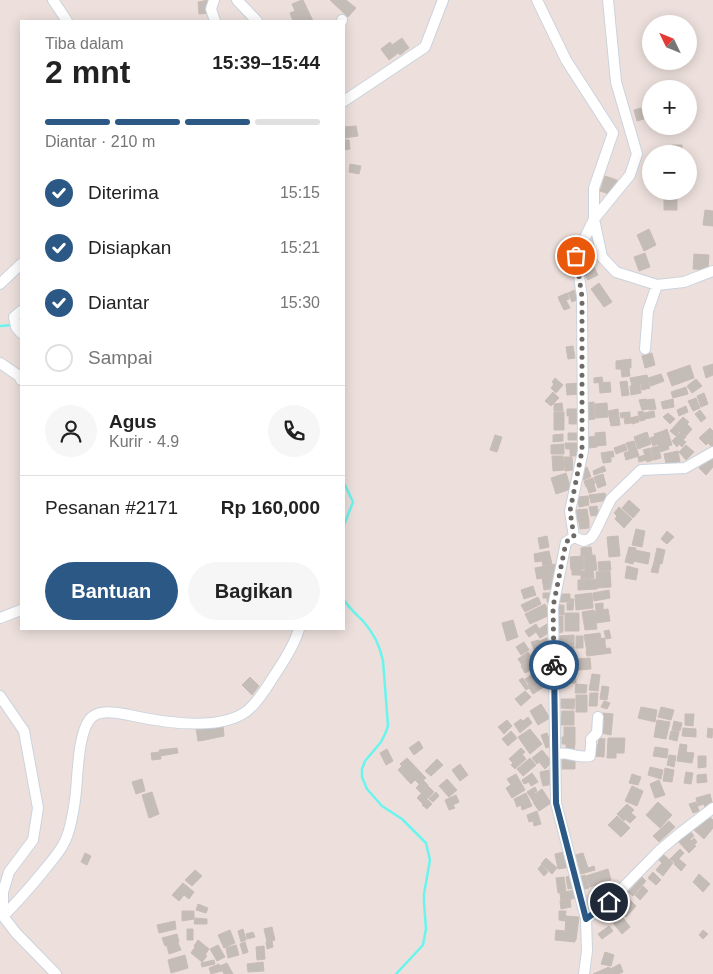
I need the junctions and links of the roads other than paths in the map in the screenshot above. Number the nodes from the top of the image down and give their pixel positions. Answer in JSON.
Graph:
{"nodes":[{"id":1,"x":53,"y":0,"type":"edge"},
{"id":2,"x":214,"y":0,"type":"edge"},
{"id":3,"x":237,"y":0,"type":"edge"},
{"id":4,"x":443,"y":0,"type":"edge"},
{"id":5,"x":537,"y":0,"type":"edge"},
{"id":6,"x":608,"y":0,"type":"edge"},
{"id":7,"x":66,"y":20,"type":"edge"},
{"id":8,"x":215,"y":20,"type":"edge"},
{"id":9,"x":257,"y":20,"type":"edge"},
{"id":10,"x":345,"y":100,"type":"edge"},
{"id":11,"x":594,"y":219,"type":"junction"},
{"id":12,"x":20,"y":265,"type":"edge"},
{"id":13,"x":713,"y":272,"type":"edge"},
{"id":14,"x":0,"y":284,"type":"edge"},
{"id":15,"x":657,"y":285,"type":"junction"},
{"id":16,"x":20,"y":312,"type":"edge"},
{"id":17,"x":20,"y":332,"type":"edge"},
{"id":18,"x":645,"y":349,"type":"dead end"},
{"id":19,"x":0,"y":363,"type":"edge"},
{"id":20,"x":20,"y":378,"type":"edge"},
{"id":21,"x":713,"y":452,"type":"edge"},
{"id":22,"x":574,"y":537,"type":"junction"},
{"id":23,"x":20,"y":610,"type":"edge"},
{"id":24,"x":0,"y":618,"type":"edge"},
{"id":25,"x":299,"y":630,"type":"edge"},
{"id":26,"x":0,"y":696,"type":"edge"},
{"id":27,"x":598,"y":717,"type":"dead end"},
{"id":28,"x":555,"y":754,"type":"junction"},
{"id":29,"x":713,"y":808,"type":"edge"},
{"id":30,"x":3,"y":916,"type":"junction"},
{"id":31,"x":586,"y":919,"type":"junction"},
{"id":32,"x":56,"y":974,"type":"edge"},
{"id":33,"x":584,"y":974,"type":"edge"}],
"edges":[{"from":1,"to":7,"type":"street"},
{"from":2,"to":8,"type":"street"},
{"from":3,"to":9,"type":"street"},
{"from":4,"to":10,"type":"street"},
{"from":5,"to":11,"type":"street"},
{"from":6,"to":11,"type":"street"},
{"from":11,"to":15,"type":"street"},
{"from":11,"to":22,"type":"street"},
{"from":12,"to":14,"type":"street"},
{"from":13,"to":15,"type":"street"},
{"from":15,"to":18,"type":"street"},
{"from":16,"to":17,"type":"street"},
{"from":19,"to":20,"type":"street"},
{"from":21,"to":22,"type":"street"},
{"from":22,"to":28,"type":"street"},
{"from":23,"to":24,"type":"street"},
{"from":25,"to":30,"type":"street"},
{"from":26,"to":30,"type":"street"},
{"from":27,"to":28,"type":"street"},
{"from":28,"to":31,"type":"street"},
{"from":29,"to":31,"type":"street"},
{"from":30,"to":32,"type":"street"},
{"from":31,"to":33,"type":"street"}]}
